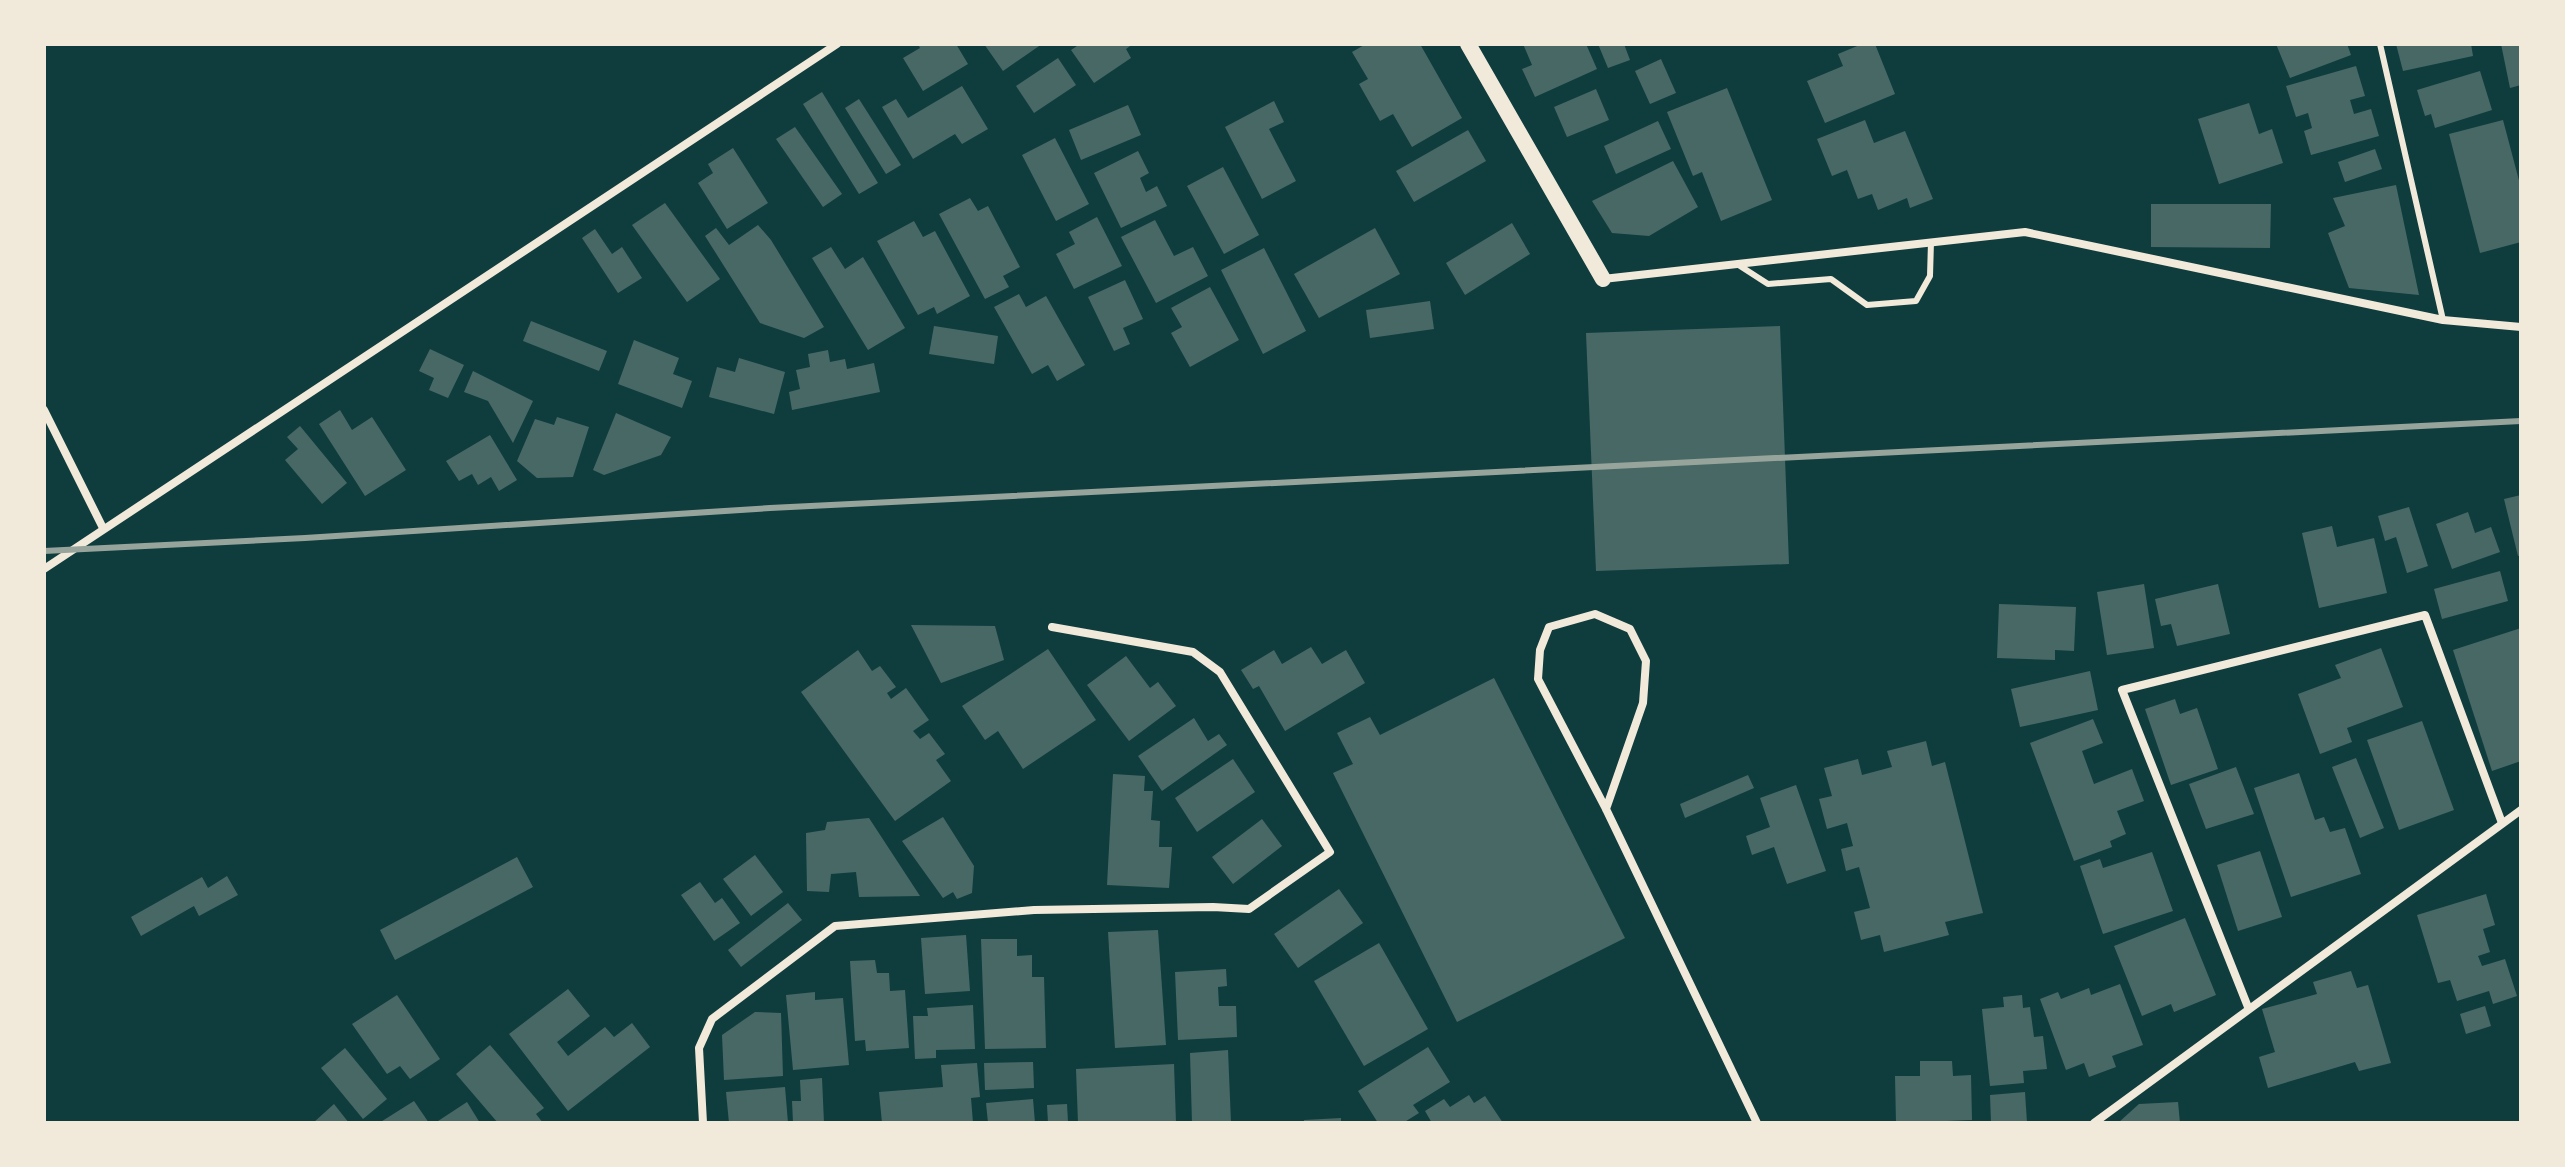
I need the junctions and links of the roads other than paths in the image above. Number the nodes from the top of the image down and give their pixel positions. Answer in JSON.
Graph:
{"nodes":[{"id":1,"x":837,"y":44,"type":"edge"},
{"id":2,"x":1468,"y":44,"type":"edge"},
{"id":3,"x":2380,"y":44,"type":"edge"},
{"id":4,"x":1931,"y":242,"type":"junction"},
{"id":5,"x":1737,"y":264,"type":"junction"},
{"id":6,"x":1603,"y":279,"type":"joint"},
{"id":7,"x":2443,"y":320,"type":"junction"},
{"id":8,"x":2521,"y":327,"type":"edge"},
{"id":9,"x":44,"y":410,"type":"edge"},
{"id":10,"x":103,"y":528,"type":"junction"},
{"id":11,"x":44,"y":569,"type":"edge"},
{"id":12,"x":1052,"y":627,"type":"dead end"},
{"id":13,"x":1606,"y":809,"type":"junction"},
{"id":14,"x":2521,"y":810,"type":"edge"},
{"id":15,"x":2502,"y":823,"type":"junction"},
{"id":16,"x":2248,"y":1007,"type":"junction"},
{"id":17,"x":703,"y":1123,"type":"edge"},
{"id":18,"x":1757,"y":1123,"type":"edge"},
{"id":19,"x":2094,"y":1123,"type":"edge"}],
"edges":[{"from":1,"to":10,"type":"street"},
{"from":2,"to":6,"type":"main road"},
{"from":3,"to":7,"type":"lane"},
{"from":4,"to":5,"type":"street"},
{"from":4,"to":5,"type":"lane"},
{"from":4,"to":7,"type":"street"},
{"from":5,"to":6,"type":"street"},
{"from":7,"to":8,"type":"street"},
{"from":9,"to":10,"type":"street"},
{"from":10,"to":11,"type":"street"},
{"from":12,"to":17,"type":"street"},
{"from":13,"to":13,"type":"street"},
{"from":13,"to":18,"type":"street"},
{"from":14,"to":15,"type":"street"},
{"from":15,"to":16,"type":"street"},
{"from":15,"to":16,"type":"street"},
{"from":16,"to":19,"type":"street"}]}
